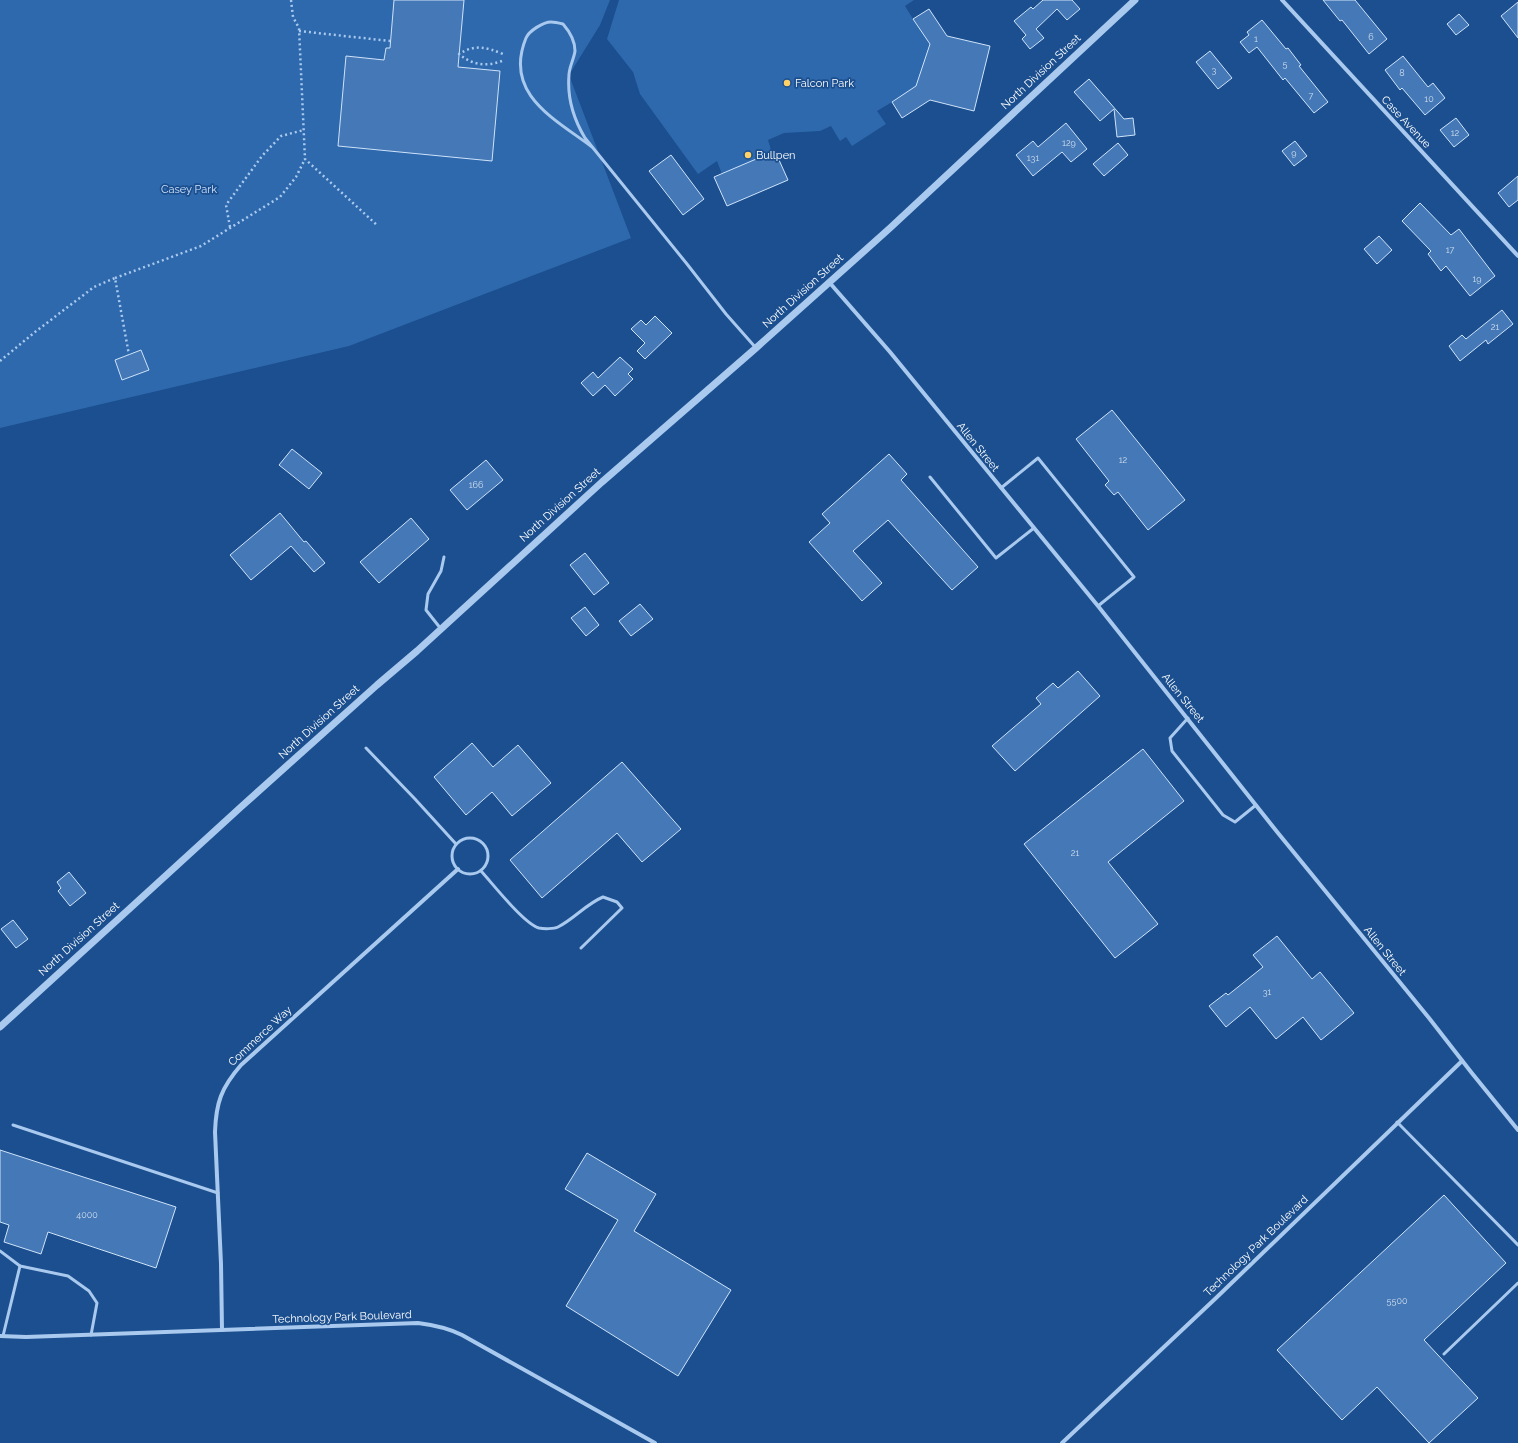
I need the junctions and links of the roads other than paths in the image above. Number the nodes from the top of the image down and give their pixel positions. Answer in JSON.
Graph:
{"nodes":[{"id":1,"x":1135,"y":0,"type":"edge"},
{"id":2,"x":1282,"y":0,"type":"edge"},
{"id":3,"x":592,"y":147,"type":"junction"},
{"id":4,"x":1518,"y":256,"type":"edge"},
{"id":5,"x":829,"y":282,"type":"junction"},
{"id":6,"x":756,"y":348,"type":"junction"},
{"id":7,"x":930,"y":476,"type":"dead end"},
{"id":8,"x":1001,"y":488,"type":"junction"},
{"id":9,"x":1034,"y":528,"type":"junction"},
{"id":10,"x":444,"y":557,"type":"dead end"},
{"id":11,"x":1098,"y":606,"type":"junction"},
{"id":12,"x":441,"y":629,"type":"junction"},
{"id":13,"x":1188,"y":718,"type":"junction"},
{"id":14,"x":366,"y":748,"type":"dead end"},
{"id":15,"x":1256,"y":805,"type":"junction"},
{"id":16,"x":456,"y":844,"type":"junction"},
{"id":17,"x":458,"y":869,"type":"junction"},
{"id":18,"x":481,"y":871,"type":"junction"},
{"id":19,"x":581,"y":948,"type":"dead end"},
{"id":20,"x":0,"y":1027,"type":"edge"},
{"id":21,"x":1462,"y":1061,"type":"junction"},
{"id":22,"x":1397,"y":1122,"type":"junction"},
{"id":23,"x":13,"y":1125,"type":"dead end"},
{"id":24,"x":1518,"y":1130,"type":"edge"},
{"id":25,"x":218,"y":1193,"type":"junction"},
{"id":26,"x":1518,"y":1245,"type":"edge"},
{"id":27,"x":0,"y":1251,"type":"edge"},
{"id":28,"x":20,"y":1266,"type":"junction"},
{"id":29,"x":1518,"y":1283,"type":"edge"},
{"id":30,"x":222,"y":1330,"type":"junction"},
{"id":31,"x":91,"y":1335,"type":"junction"},
{"id":32,"x":1,"y":1336,"type":"edge"},
{"id":33,"x":1444,"y":1354,"type":"dead end"},
{"id":34,"x":655,"y":1443,"type":"edge"},
{"id":35,"x":1062,"y":1443,"type":"edge"}],
"edges":[{"from":1,"to":5,"type":"street","name":"North Division Street"},
{"from":2,"to":4,"type":"street","name":"Case Avenue"},
{"from":3,"to":3,"type":"lane"},
{"from":3,"to":6,"type":"lane"},
{"from":5,"to":6,"type":"street","name":"North Division Street"},
{"from":5,"to":8,"type":"street","name":"Allen Street"},
{"from":6,"to":12,"type":"street","name":"North Division Street"},
{"from":7,"to":9,"type":"lane"},
{"from":8,"to":9,"type":"street","name":"Allen Street"},
{"from":8,"to":11,"type":"lane"},
{"from":9,"to":11,"type":"street","name":"Allen Street"},
{"from":10,"to":12,"type":"lane"},
{"from":11,"to":13,"type":"street","name":"Allen Street"},
{"from":12,"to":20,"type":"street","name":"North Division Street"},
{"from":13,"to":15,"type":"street","name":"Allen Street"},
{"from":13,"to":15,"type":"lane"},
{"from":14,"to":16,"type":"lane"},
{"from":15,"to":21,"type":"street","name":"Allen Street"},
{"from":16,"to":17,"type":"lane"},
{"from":16,"to":18,"type":"lane"},
{"from":17,"to":18,"type":"lane"},
{"from":17,"to":25,"type":"street","name":"Commerce Way"},
{"from":18,"to":19,"type":"lane"},
{"from":21,"to":22,"type":"street","name":"Technology Park Boulevard"},
{"from":21,"to":24,"type":"street","name":"Allen Street"},
{"from":22,"to":26,"type":"lane"},
{"from":22,"to":35,"type":"street","name":"Technology Park Boulevard"},
{"from":23,"to":25,"type":"lane"},
{"from":25,"to":30,"type":"street","name":"Commerce Way"},
{"from":27,"to":28,"type":"lane"},
{"from":28,"to":31,"type":"lane"},
{"from":28,"to":32,"type":"lane"},
{"from":29,"to":33,"type":"lane"},
{"from":30,"to":31,"type":"street","name":"Technology Park Boulevard"},
{"from":30,"to":34,"type":"street","name":"Technology Park Boulevard"},
{"from":31,"to":32,"type":"street","name":"Technology Park Boulevard"}]}
